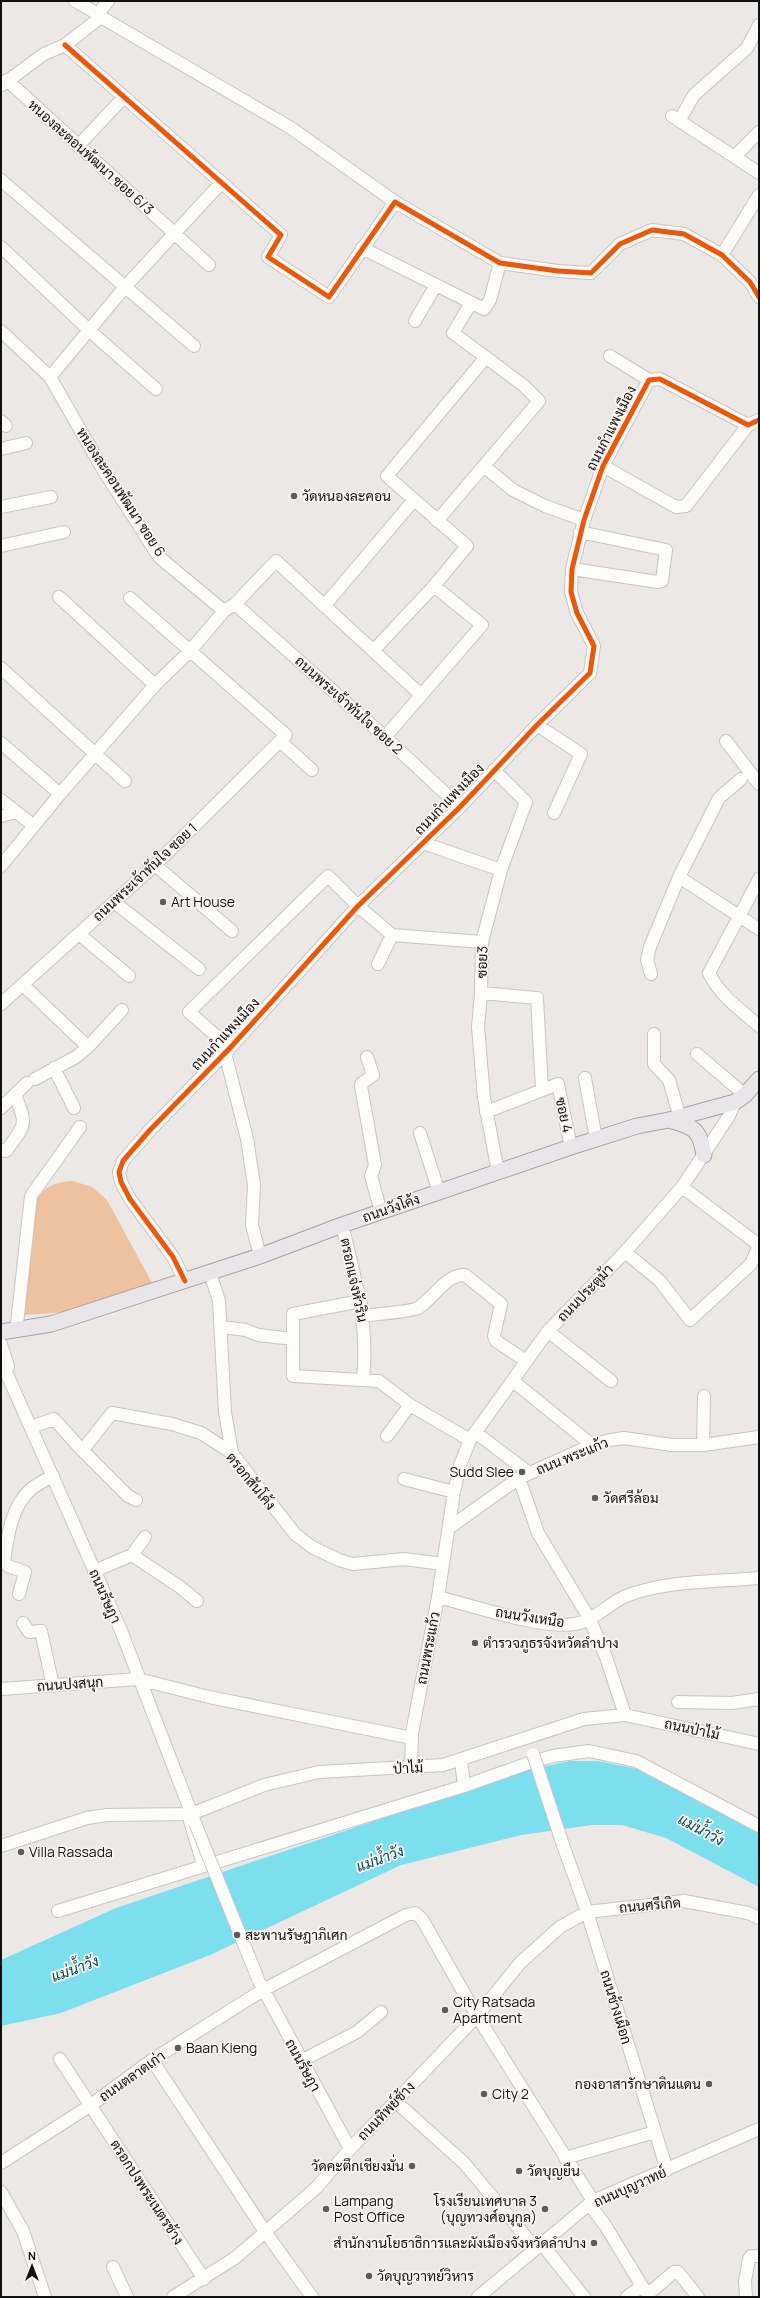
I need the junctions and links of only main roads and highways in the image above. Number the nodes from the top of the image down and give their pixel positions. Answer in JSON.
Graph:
{"nodes":[{"id":1,"x":750,"y":1091,"type":"edge"},
{"id":2,"x":674,"y":1119,"type":"junction"},
{"id":3,"x":704,"y":1155,"type":"road end"},
{"id":4,"x":1,"y":1324,"type":"edge"},
{"id":5,"x":51,"y":1324,"type":"junction"},
{"id":6,"x":1,"y":1332,"type":"edge"}],
"edges":[{"from":1,"to":2,"type":"main road","name":"ถนนวังโค้ง"},
{"from":2,"to":3,"type":"main road"},
{"from":2,"to":5,"type":"main road","name":"ถนนวังโค้ง"},
{"from":4,"to":5,"type":"main road","name":"ถนนวังโค้ง"},
{"from":5,"to":6,"type":"main road","name":"ถนนวังโค้ง"}]}
